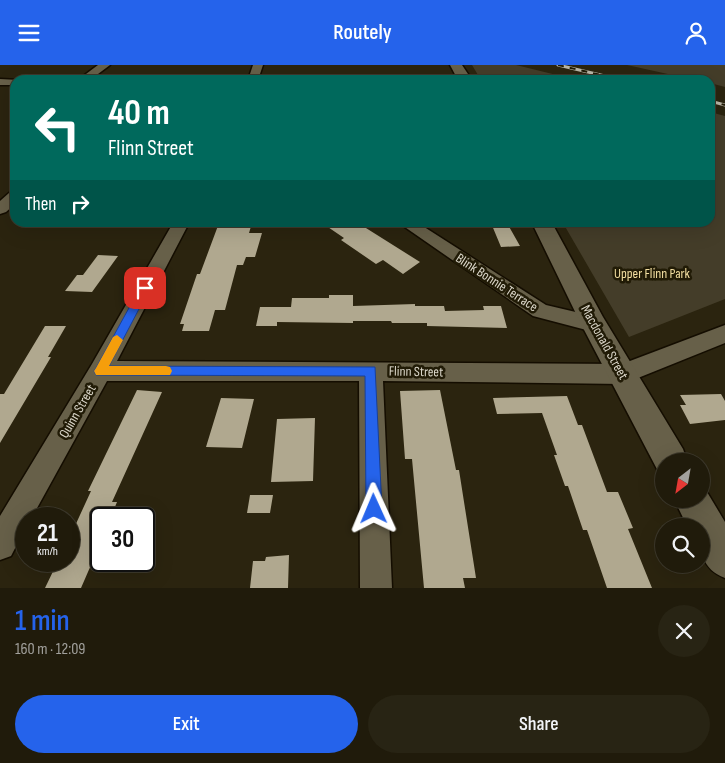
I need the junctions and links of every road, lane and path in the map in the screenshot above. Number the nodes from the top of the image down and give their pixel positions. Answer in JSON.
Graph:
{"nodes":[{"id":1,"x":105,"y":65,"type":"edge"},
{"id":2,"x":91,"y":75,"type":"edge"},
{"id":3,"x":10,"y":200,"type":"edge"},
{"id":4,"x":0,"y":209,"type":"edge"},
{"id":5,"x":179,"y":227,"type":"edge"},
{"id":6,"x":413,"y":227,"type":"edge"},
{"id":7,"x":544,"y":227,"type":"edge"},
{"id":8,"x":594,"y":324,"type":"junction"},
{"id":9,"x":725,"y":333,"type":"edge"},
{"id":10,"x":100,"y":371,"type":"junction"},
{"id":11,"x":371,"y":371,"type":"junction"},
{"id":12,"x":623,"y":374,"type":"junction"},
{"id":13,"x":667,"y":453,"type":"edge"},
{"id":14,"x":697,"y":508,"type":"edge"},
{"id":15,"x":0,"y":545,"type":"edge"},
{"id":16,"x":725,"y":559,"type":"edge"},
{"id":17,"x":376,"y":588,"type":"edge"}],
"edges":[{"from":1,"to":2,"type":"street"},
{"from":3,"to":4,"type":"street"},
{"from":5,"to":10,"type":"street","name":"Quinn Street"},
{"from":6,"to":8,"type":"street","name":"Blink Bonnie Terrace"},
{"from":7,"to":8,"type":"street","name":"Macdonald Street"},
{"from":8,"to":12,"type":"street","name":"Macdonald Street"},
{"from":9,"to":12,"type":"street","name":"Flinn Street"},
{"from":10,"to":11,"type":"street","name":"Flinn Street"},
{"from":10,"to":15,"type":"street","name":"Quinn Street"},
{"from":11,"to":12,"type":"street","name":"Flinn Street"},
{"from":11,"to":17,"type":"street"},
{"from":12,"to":13,"type":"street","name":"Macdonald Street"},
{"from":14,"to":16,"type":"street"}]}
